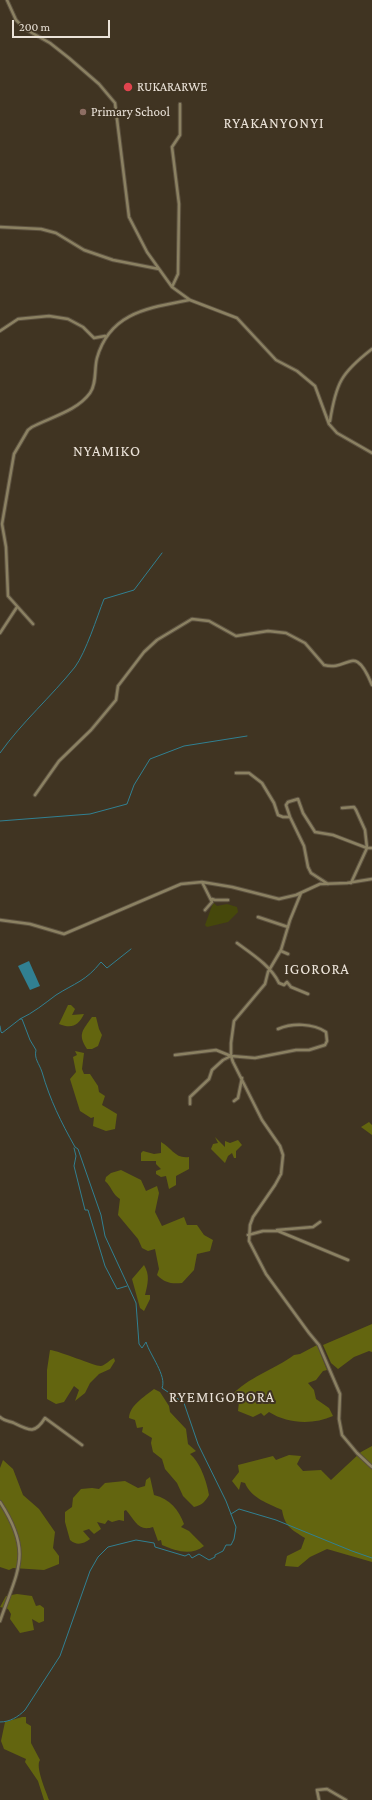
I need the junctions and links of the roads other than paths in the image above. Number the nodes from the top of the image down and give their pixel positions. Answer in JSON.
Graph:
{"nodes":[{"id":1,"x":7,"y":0,"type":"edge"},
{"id":2,"x":180,"y":104,"type":"dead end"},
{"id":3,"x":0,"y":227,"type":"edge"},
{"id":4,"x":159,"y":269,"type":"junction"},
{"id":5,"x":172,"y":287,"type":"junction"},
{"id":6,"x":190,"y":300,"type":"junction"},
{"id":7,"x":0,"y":331,"type":"edge"},
{"id":8,"x":105,"y":336,"type":"junction"},
{"id":9,"x":372,"y":349,"type":"edge"},
{"id":10,"x":329,"y":424,"type":"junction"},
{"id":11,"x":372,"y":453,"type":"edge"},
{"id":12,"x":17,"y":607,"type":"junction"},
{"id":13,"x":33,"y":624,"type":"dead end"},
{"id":14,"x":0,"y":633,"type":"edge"},
{"id":15,"x":372,"y":685,"type":"edge"},
{"id":16,"x":236,"y":773,"type":"dead end"},
{"id":17,"x":35,"y":795,"type":"dead end"},
{"id":18,"x":342,"y":808,"type":"dead end"},
{"id":19,"x":290,"y":816,"type":"junction"},
{"id":20,"x":367,"y":848,"type":"junction"},
{"id":21,"x":372,"y":848,"type":"edge"},
{"id":22,"x":372,"y":879,"type":"edge"},
{"id":23,"x":202,"y":882,"type":"junction"},
{"id":24,"x":351,"y":883,"type":"junction"},
{"id":25,"x":330,"y":885,"type":"junction"},
{"id":26,"x":301,"y":893,"type":"junction"},
{"id":27,"x":211,"y":898,"type":"junction"},
{"id":28,"x":228,"y":900,"type":"dead end"},
{"id":29,"x":205,"y":910,"type":"dead end"},
{"id":30,"x":258,"y":917,"type":"dead end"},
{"id":31,"x":0,"y":920,"type":"edge"},
{"id":32,"x":288,"y":927,"type":"junction"},
{"id":33,"x":237,"y":944,"type":"dead end"},
{"id":34,"x":281,"y":951,"type":"junction"},
{"id":35,"x":288,"y":954,"type":"dead end"},
{"id":36,"x":270,"y":970,"type":"junction"},
{"id":37,"x":308,"y":994,"type":"dead end"},
{"id":38,"x":278,"y":1029,"type":"dead end"},
{"id":39,"x":175,"y":1054,"type":"dead end"},
{"id":40,"x":231,"y":1056,"type":"junction"},
{"id":41,"x":242,"y":1077,"type":"junction"},
{"id":42,"x":234,"y":1101,"type":"dead end"},
{"id":43,"x":190,"y":1104,"type":"dead end"},
{"id":44,"x":320,"y":1222,"type":"dead end"},
{"id":45,"x":274,"y":1231,"type":"junction"},
{"id":46,"x":248,"y":1235,"type":"junction"},
{"id":47,"x":348,"y":1260,"type":"dead end"},
{"id":48,"x":0,"y":1417,"type":"edge"},
{"id":49,"x":82,"y":1445,"type":"dead end"},
{"id":50,"x":372,"y":1467,"type":"edge"},
{"id":51,"x":0,"y":1502,"type":"edge"},
{"id":52,"x":0,"y":1621,"type":"edge"},
{"id":53,"x":319,"y":1800,"type":"edge"},
{"id":54,"x":346,"y":1800,"type":"edge"}],
"edges":[{"from":1,"to":4,"type":"street"},
{"from":2,"to":5,"type":"street"},
{"from":3,"to":4,"type":"street"},
{"from":4,"to":5,"type":"street"},
{"from":5,"to":6,"type":"street"},
{"from":6,"to":8,"type":"street"},
{"from":6,"to":10,"type":"street"},
{"from":7,"to":8,"type":"street"},
{"from":8,"to":12,"type":"street"},
{"from":9,"to":10,"type":"street"},
{"from":10,"to":11,"type":"street"},
{"from":12,"to":13,"type":"street"},
{"from":12,"to":14,"type":"street"},
{"from":15,"to":17,"type":"street"},
{"from":16,"to":19,"type":"street"},
{"from":18,"to":20,"type":"street"},
{"from":19,"to":20,"type":"street"},
{"from":19,"to":25,"type":"street"},
{"from":20,"to":21,"type":"street"},
{"from":20,"to":24,"type":"street"},
{"from":22,"to":24,"type":"street"},
{"from":23,"to":26,"type":"street"},
{"from":23,"to":27,"type":"street"},
{"from":23,"to":31,"type":"street"},
{"from":24,"to":25,"type":"street"},
{"from":25,"to":26,"type":"street"},
{"from":26,"to":32,"type":"street"},
{"from":27,"to":28,"type":"street"},
{"from":27,"to":29,"type":"street"},
{"from":30,"to":32,"type":"street"},
{"from":32,"to":34,"type":"street"},
{"from":33,"to":36,"type":"street"},
{"from":34,"to":35,"type":"street"},
{"from":34,"to":36,"type":"street"},
{"from":36,"to":37,"type":"street"},
{"from":36,"to":40,"type":"street"},
{"from":38,"to":40,"type":"street"},
{"from":39,"to":40,"type":"street"},
{"from":40,"to":41,"type":"street"},
{"from":40,"to":43,"type":"street"},
{"from":41,"to":42,"type":"street"},
{"from":41,"to":46,"type":"street"},
{"from":44,"to":45,"type":"street"},
{"from":45,"to":46,"type":"street"},
{"from":45,"to":47,"type":"street"},
{"from":46,"to":50,"type":"street"},
{"from":48,"to":49,"type":"street"},
{"from":51,"to":52,"type":"street"},
{"from":53,"to":54,"type":"street"}]}
